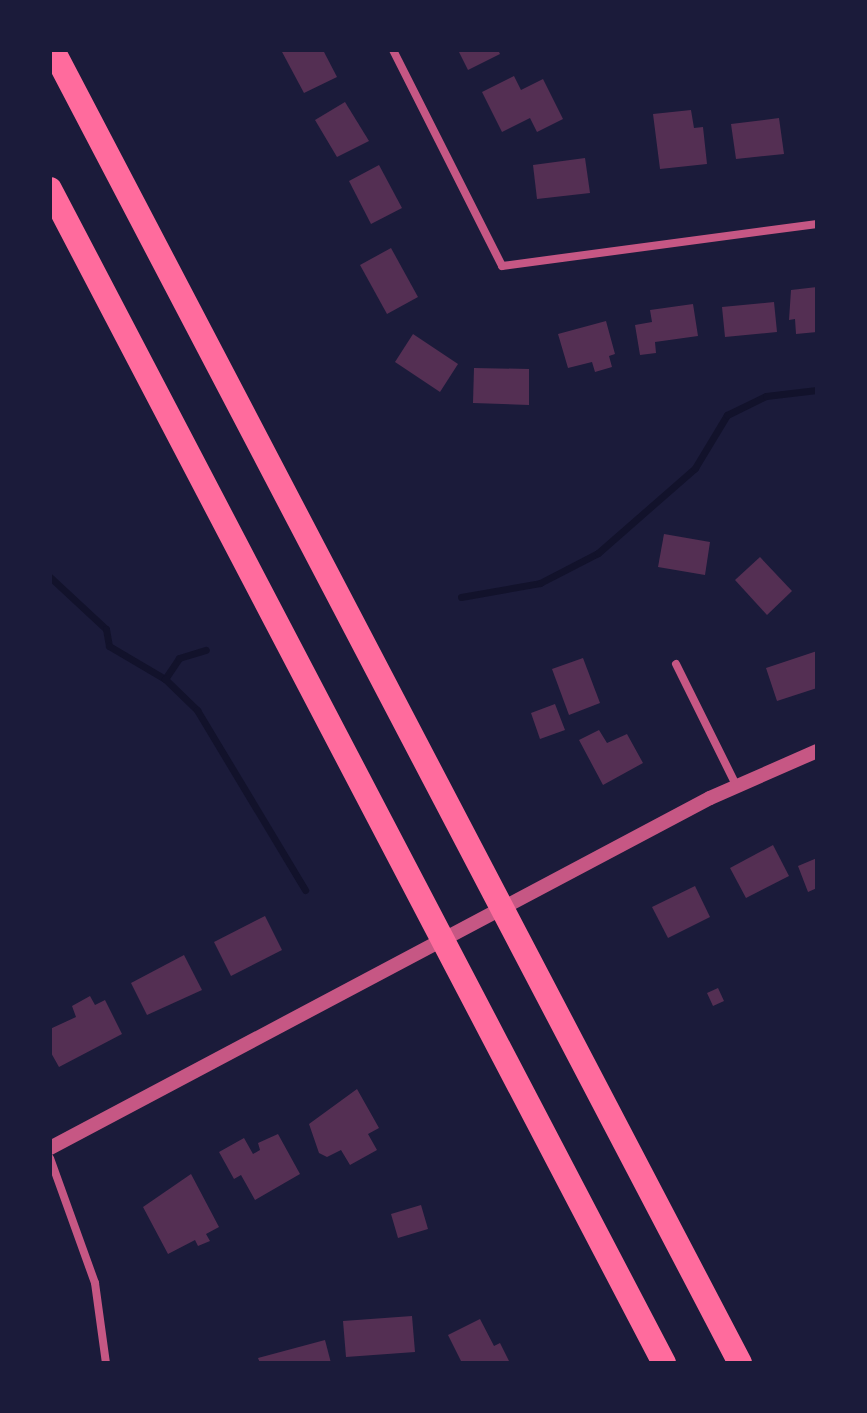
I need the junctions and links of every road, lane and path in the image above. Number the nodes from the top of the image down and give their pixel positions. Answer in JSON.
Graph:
{"nodes":[{"id":1,"x":53,"y":50,"type":"edge"},
{"id":2,"x":393,"y":50,"type":"edge"},
{"id":3,"x":50,"y":189,"type":"edge"},
{"id":4,"x":817,"y":224,"type":"edge"},
{"id":5,"x":676,"y":664,"type":"dead end"},
{"id":6,"x":817,"y":751,"type":"edge"},
{"id":7,"x":736,"y":785,"type":"junction"},
{"id":8,"x":50,"y":1148,"type":"edge"},
{"id":9,"x":50,"y":1158,"type":"edge"},
{"id":10,"x":106,"y":1363,"type":"edge"},
{"id":11,"x":664,"y":1363,"type":"edge"},
{"id":12,"x":740,"y":1363,"type":"edge"}],
"edges":[{"from":1,"to":12,"type":"highway"},
{"from":2,"to":4,"type":"street"},
{"from":3,"to":11,"type":"highway"},
{"from":5,"to":7,"type":"street"},
{"from":6,"to":7,"type":"street"},
{"from":7,"to":8,"type":"street"},
{"from":9,"to":10,"type":"street"}]}
